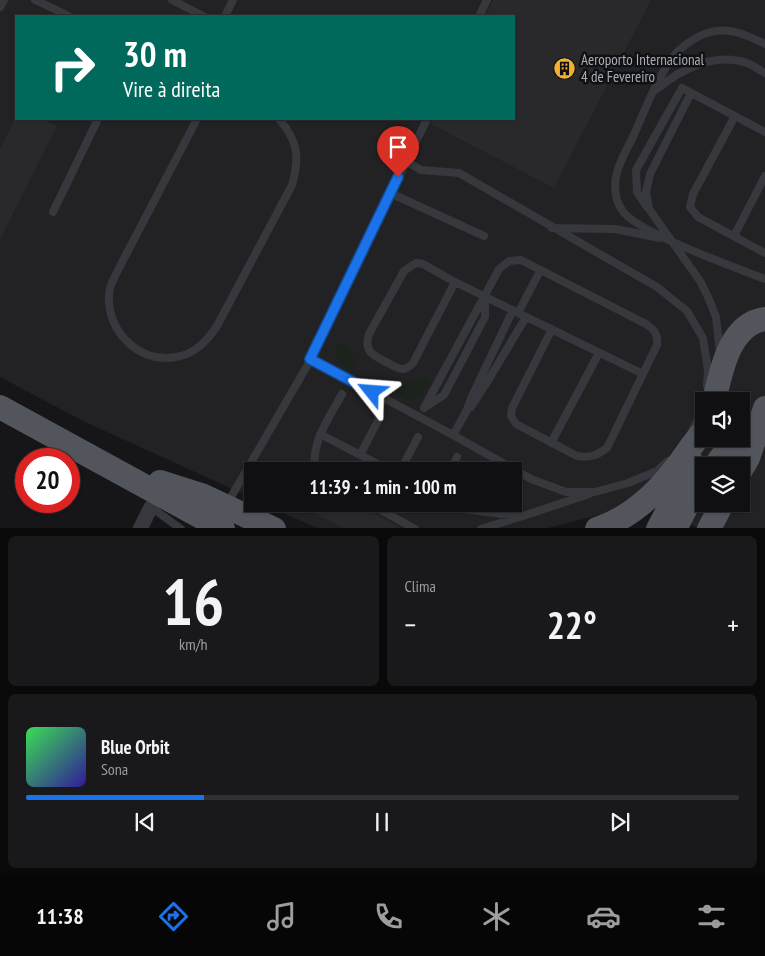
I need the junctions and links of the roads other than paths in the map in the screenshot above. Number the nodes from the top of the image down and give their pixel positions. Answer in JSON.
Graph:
{"nodes":[{"id":1,"x":4,"y":0,"type":"edge"},
{"id":2,"x":35,"y":0,"type":"edge"},
{"id":3,"x":172,"y":0,"type":"edge"},
{"id":4,"x":233,"y":0,"type":"edge"},
{"id":5,"x":487,"y":0,"type":"edge"},
{"id":6,"x":0,"y":7,"type":"edge"},
{"id":7,"x":67,"y":15,"type":"edge"},
{"id":8,"x":201,"y":15,"type":"edge"},
{"id":9,"x":226,"y":15,"type":"edge"},
{"id":10,"x":480,"y":15,"type":"edge"},
{"id":11,"x":765,"y":44,"type":"edge"},
{"id":12,"x":765,"y":72,"type":"edge"},
{"id":13,"x":653,"y":92,"type":"junction"},
{"id":14,"x":691,"y":93,"type":"junction"},
{"id":15,"x":735,"y":116,"type":"junction"},
{"id":16,"x":98,"y":120,"type":"edge"},
{"id":17,"x":196,"y":120,"type":"edge"},
{"id":18,"x":279,"y":120,"type":"edge"},
{"id":19,"x":426,"y":120,"type":"edge"},
{"id":20,"x":765,"y":132,"type":"edge"},
{"id":21,"x":405,"y":161,"type":"junction"},
{"id":22,"x":765,"y":176,"type":"edge"},
{"id":23,"x":390,"y":193,"type":"junction"},
{"id":24,"x":649,"y":209,"type":"junction"},
{"id":25,"x":53,"y":212,"type":"dead end"},
{"id":26,"x":552,"y":228,"type":"junction"},
{"id":27,"x":484,"y":236,"type":"dead end"},
{"id":28,"x":734,"y":236,"type":"junction"},
{"id":29,"x":672,"y":241,"type":"junction"},
{"id":30,"x":765,"y":253,"type":"edge"},
{"id":31,"x":540,"y":271,"type":"junction"},
{"id":32,"x":765,"y":279,"type":"edge"},
{"id":33,"x":455,"y":282,"type":"junction"},
{"id":34,"x":485,"y":296,"type":"junction"},
{"id":35,"x":519,"y":313,"type":"junction"},
{"id":36,"x":765,"y":318,"type":"edge"},
{"id":37,"x":552,"y":329,"type":"junction"},
{"id":38,"x":599,"y":352,"type":"junction"},
{"id":39,"x":310,"y":359,"type":"junction"},
{"id":40,"x":643,"y":374,"type":"junction"},
{"id":41,"x":721,"y":374,"type":"junction"},
{"id":42,"x":708,"y":392,"type":"edge"},
{"id":43,"x":713,"y":392,"type":"edge"},
{"id":44,"x":342,"y":394,"type":"dead end"},
{"id":45,"x":0,"y":407,"type":"edge"},
{"id":46,"x":424,"y":408,"type":"junction"},
{"id":47,"x":765,"y":408,"type":"edge"},
{"id":48,"x":466,"y":412,"type":"junction"},
{"id":49,"x":419,"y":416,"type":"junction"},
{"id":50,"x":380,"y":417,"type":"dead end"},
{"id":51,"x":750,"y":423,"type":"edge"},
{"id":52,"x":0,"y":425,"type":"edge"},
{"id":53,"x":695,"y":426,"type":"edge"},
{"id":54,"x":320,"y":434,"type":"junction"},
{"id":55,"x":453,"y":434,"type":"junction"},
{"id":56,"x":418,"y":437,"type":"dead end"},
{"id":57,"x":695,"y":440,"type":"edge"},
{"id":58,"x":551,"y":443,"type":"junction"},
{"id":59,"x":697,"y":447,"type":"edge"},
{"id":60,"x":730,"y":447,"type":"edge"},
{"id":61,"x":42,"y":448,"type":"edge"},
{"id":62,"x":360,"y":455,"type":"junction"},
{"id":63,"x":457,"y":457,"type":"dead end"},
{"id":64,"x":722,"y":457,"type":"edge"},
{"id":65,"x":748,"y":457,"type":"edge"},
{"id":66,"x":314,"y":462,"type":"edge"},
{"id":67,"x":374,"y":462,"type":"edge"},
{"id":68,"x":405,"y":462,"type":"edge"},
{"id":69,"x":454,"y":462,"type":"edge"},
{"id":70,"x":110,"y":466,"type":"junction"},
{"id":71,"x":80,"y":468,"type":"edge"},
{"id":72,"x":595,"y":492,"type":"junction"},
{"id":73,"x":695,"y":494,"type":"edge"},
{"id":74,"x":226,"y":505,"type":"junction"},
{"id":75,"x":151,"y":507,"type":"junction"},
{"id":76,"x":385,"y":512,"type":"edge"},
{"id":77,"x":478,"y":512,"type":"edge"},
{"id":78,"x":718,"y":512,"type":"edge"},
{"id":79,"x":523,"y":516,"type":"junction"},
{"id":80,"x":140,"y":528,"type":"edge"},
{"id":81,"x":182,"y":528,"type":"edge"},
{"id":82,"x":191,"y":528,"type":"edge"},
{"id":83,"x":223,"y":528,"type":"edge"},
{"id":84,"x":274,"y":528,"type":"edge"},
{"id":85,"x":415,"y":528,"type":"edge"},
{"id":86,"x":481,"y":528,"type":"edge"},
{"id":87,"x":597,"y":528,"type":"edge"},
{"id":88,"x":658,"y":528,"type":"edge"},
{"id":89,"x":675,"y":528,"type":"edge"},
{"id":90,"x":709,"y":528,"type":"edge"}],
"edges":[{"from":1,"to":6,"type":"lane"},
{"from":2,"to":7,"type":"lane"},
{"from":3,"to":8,"type":"lane"},
{"from":4,"to":9,"type":"lane"},
{"from":5,"to":10,"type":"lane"},
{"from":11,"to":13,"type":"lane"},
{"from":12,"to":13,"type":"lane"},
{"from":13,"to":29,"type":"lane"},
{"from":14,"to":15,"type":"lane"},
{"from":14,"to":24,"type":"lane"},
{"from":14,"to":24,"type":"lane"},
{"from":15,"to":20,"type":"lane"},
{"from":15,"to":28,"type":"lane"},
{"from":16,"to":25,"type":"lane"},
{"from":17,"to":18,"type":"lane"},
{"from":19,"to":21,"type":"lane"},
{"from":21,"to":23,"type":"lane"},
{"from":21,"to":26,"type":"lane"},
{"from":22,"to":28,"type":"lane"},
{"from":23,"to":27,"type":"lane"},
{"from":23,"to":39,"type":"lane"},
{"from":24,"to":29,"type":"lane"},
{"from":26,"to":29,"type":"lane"},
{"from":26,"to":42,"type":"lane"},
{"from":28,"to":30,"type":"lane"},
{"from":29,"to":32,"type":"lane"},
{"from":29,"to":41,"type":"lane"},
{"from":31,"to":34,"type":"lane"},
{"from":31,"to":35,"type":"lane"},
{"from":31,"to":40,"type":"lane"},
{"from":33,"to":33,"type":"lane"},
{"from":33,"to":34,"type":"lane"},
{"from":34,"to":35,"type":"lane"},
{"from":34,"to":46,"type":"lane"},
{"from":34,"to":46,"type":"lane"},
{"from":35,"to":37,"type":"lane"},
{"from":35,"to":48,"type":"lane"},
{"from":35,"to":48,"type":"lane"},
{"from":36,"to":41,"type":"main road"},
{"from":37,"to":38,"type":"lane"},
{"from":37,"to":58,"type":"lane"},
{"from":38,"to":40,"type":"lane"},
{"from":38,"to":58,"type":"lane"},
{"from":39,"to":49,"type":"lane"},
{"from":39,"to":74,"type":"lane"},
{"from":40,"to":58,"type":"lane"},
{"from":41,"to":43,"type":"main road"},
{"from":44,"to":54,"type":"lane"},
{"from":45,"to":70,"type":"main road"},
{"from":46,"to":49,"type":"lane"},
{"from":47,"to":51,"type":"main road"},
{"from":47,"to":65,"type":"main road"},
{"from":48,"to":55,"type":"lane"},
{"from":49,"to":55,"type":"lane"},
{"from":50,"to":62,"type":"lane"},
{"from":52,"to":61,"type":"main road"},
{"from":53,"to":72,"type":"lane"},
{"from":54,"to":62,"type":"lane"},
{"from":54,"to":66,"type":"lane"},
{"from":55,"to":72,"type":"lane"},
{"from":56,"to":68,"type":"lane"},
{"from":57,"to":87,"type":"main road"},
{"from":59,"to":88,"type":"main road"},
{"from":60,"to":64,"type":"main road"},
{"from":62,"to":67,"type":"lane"},
{"from":63,"to":69,"type":"lane"},
{"from":70,"to":74,"type":"main road"},
{"from":70,"to":83,"type":"main road"},
{"from":71,"to":75,"type":"main road"},
{"from":72,"to":79,"type":"lane"},
{"from":73,"to":89,"type":"main road"},
{"from":74,"to":84,"type":"main road"},
{"from":75,"to":80,"type":"street"},
{"from":75,"to":81,"type":"lane"},
{"from":75,"to":82,"type":"main road"},
{"from":76,"to":85,"type":"lane"},
{"from":77,"to":79,"type":"lane"},
{"from":78,"to":90,"type":"main road"},
{"from":79,"to":86,"type":"lane"}]}
